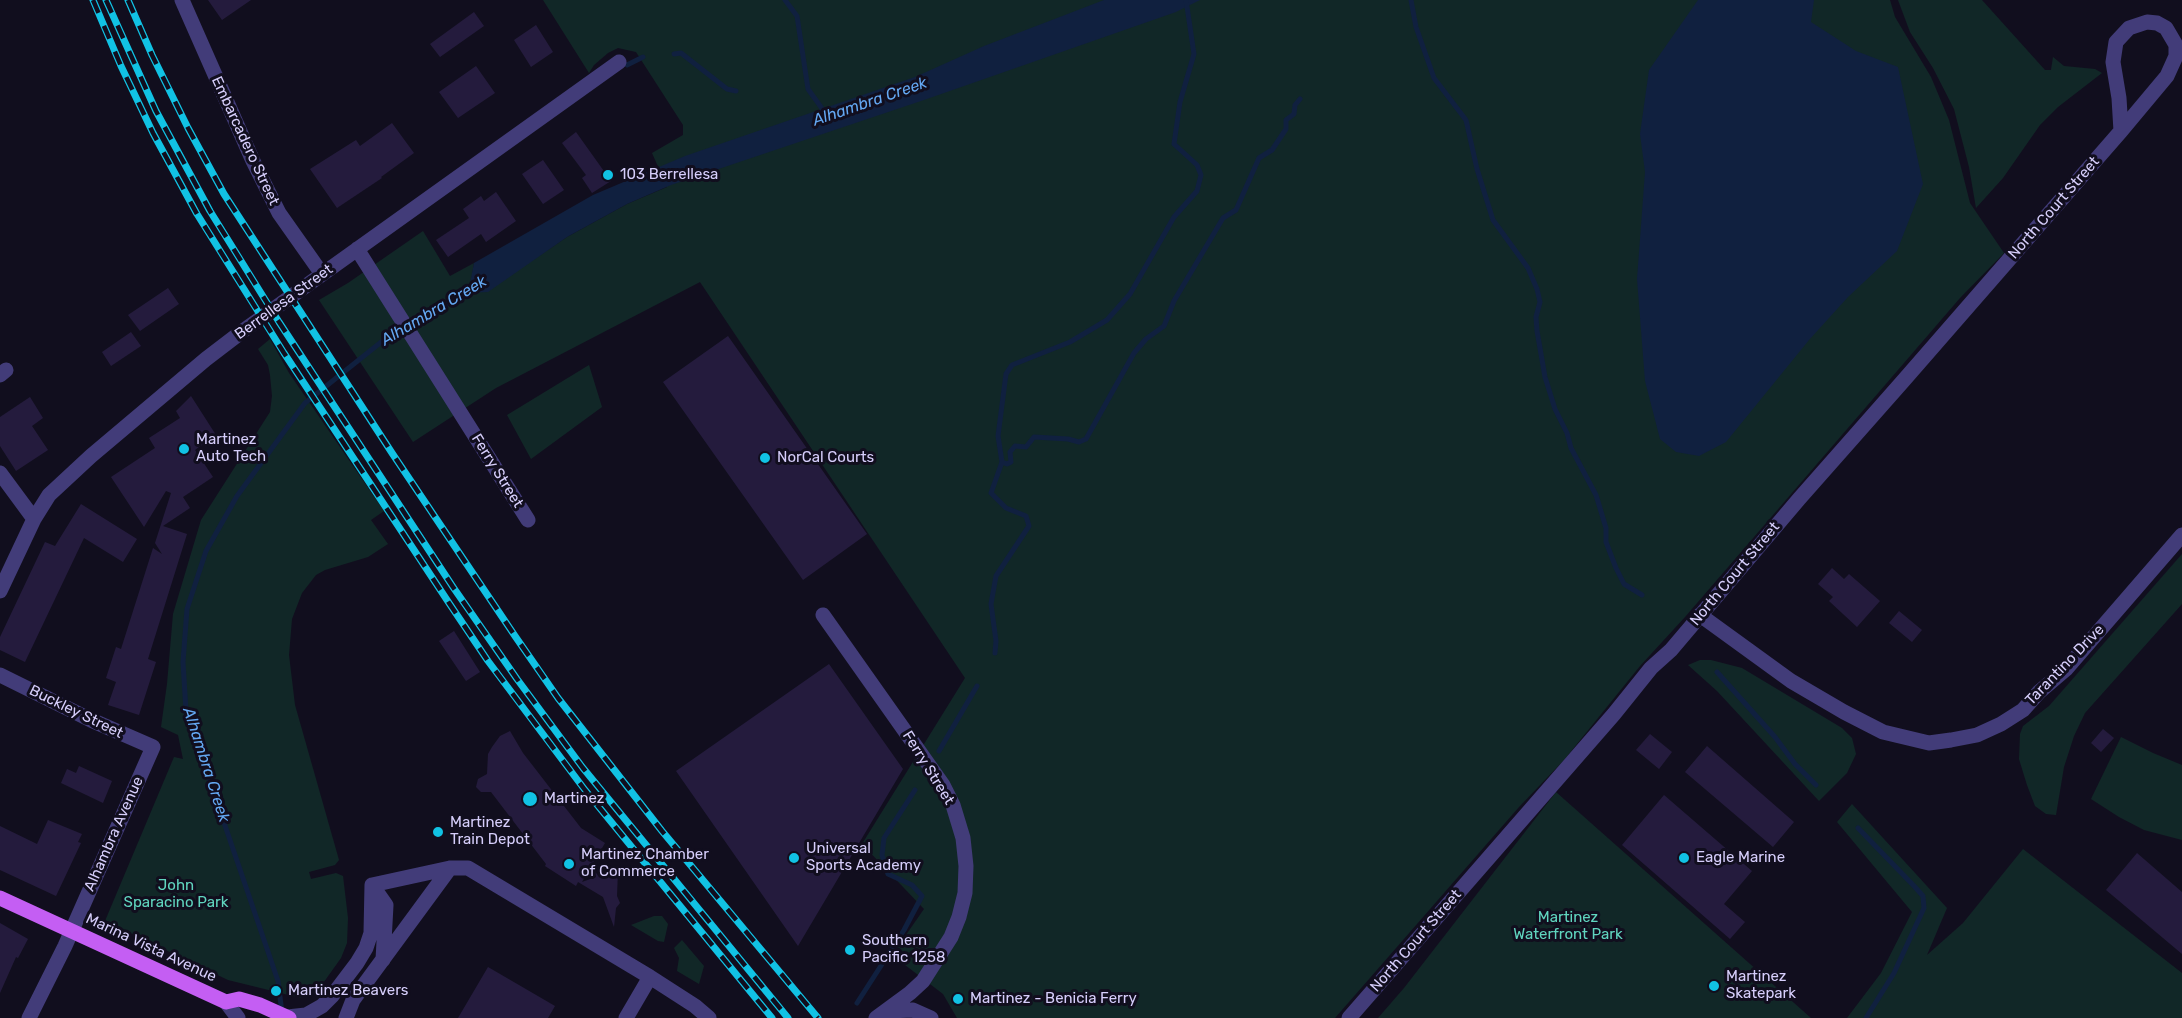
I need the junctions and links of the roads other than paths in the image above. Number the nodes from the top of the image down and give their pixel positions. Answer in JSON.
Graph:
{"nodes":[{"id":1,"x":182,"y":0,"type":"edge"},
{"id":2,"x":619,"y":62,"type":"dead end"},
{"id":3,"x":2121,"y":131,"type":"junction"},
{"id":4,"x":357,"y":249,"type":"junction"},
{"id":5,"x":322,"y":274,"type":"junction"},
{"id":6,"x":0,"y":473,"type":"edge"},
{"id":7,"x":34,"y":519,"type":"junction"},
{"id":8,"x":528,"y":520,"type":"dead end"},
{"id":9,"x":2182,"y":535,"type":"edge"},
{"id":10,"x":0,"y":591,"type":"edge"},
{"id":11,"x":823,"y":615,"type":"dead end"},
{"id":12,"x":1700,"y":615,"type":"junction"},
{"id":13,"x":0,"y":675,"type":"edge"},
{"id":14,"x":153,"y":747,"type":"joint"},
{"id":15,"x":450,"y":868,"type":"junction"},
{"id":16,"x":372,"y":885,"type":"junction"},
{"id":17,"x":0,"y":898,"type":"edge"},
{"id":18,"x":71,"y":931,"type":"junction"},
{"id":19,"x":383,"y":960,"type":"junction"},
{"id":20,"x":650,"y":977,"type":"junction"},
{"id":21,"x":226,"y":1002,"type":"junction"},
{"id":22,"x":881,"y":1014,"type":"edge"},
{"id":23,"x":29,"y":1018,"type":"edge"},
{"id":24,"x":238,"y":1018,"type":"edge"},
{"id":25,"x":284,"y":1018,"type":"edge"},
{"id":26,"x":346,"y":1018,"type":"edge"},
{"id":27,"x":626,"y":1018,"type":"edge"},
{"id":28,"x":709,"y":1018,"type":"edge"},
{"id":29,"x":931,"y":1018,"type":"edge"},
{"id":30,"x":1349,"y":1018,"type":"edge"}],
"edges":[{"from":1,"to":5,"type":"street","name":"Embarcadero Street"},
{"from":2,"to":4,"type":"street","name":"Berrellesa Street"},
{"from":3,"to":3,"type":"street","name":"North Court Street"},
{"from":3,"to":12,"type":"street","name":"North Court Street"},
{"from":4,"to":5,"type":"street","name":"Berrellesa Street"},
{"from":4,"to":8,"type":"street","name":"Ferry Street"},
{"from":5,"to":7,"type":"street","name":"Berrellesa Street"},
{"from":6,"to":7,"type":"street"},
{"from":7,"to":10,"type":"street","name":"Berrellesa Street"},
{"from":9,"to":12,"type":"street","name":"Tarantino Drive"},
{"from":11,"to":22,"type":"street","name":"Ferry Street"},
{"from":12,"to":30,"type":"street","name":"North Court Street"},
{"from":13,"to":14,"type":"street","name":"Buckley Street"},
{"from":14,"to":18,"type":"street","name":"Alhambra Avenue"},
{"from":15,"to":16,"type":"street"},
{"from":15,"to":19,"type":"street"},
{"from":15,"to":20,"type":"street"},
{"from":16,"to":19,"type":"street"},
{"from":16,"to":25,"type":"street"},
{"from":17,"to":18,"type":"main road","name":"Marina Vista Avenue"},
{"from":18,"to":21,"type":"main road","name":"Marina Vista Avenue"},
{"from":18,"to":23,"type":"street","name":"Alhambra Avenue"},
{"from":19,"to":26,"type":"street"},
{"from":20,"to":27,"type":"street"},
{"from":20,"to":28,"type":"street"},
{"from":21,"to":24,"type":"street"},
{"from":21,"to":25,"type":"main road","name":"Marina Vista Avenue"},
{"from":22,"to":29,"type":"street"}]}
